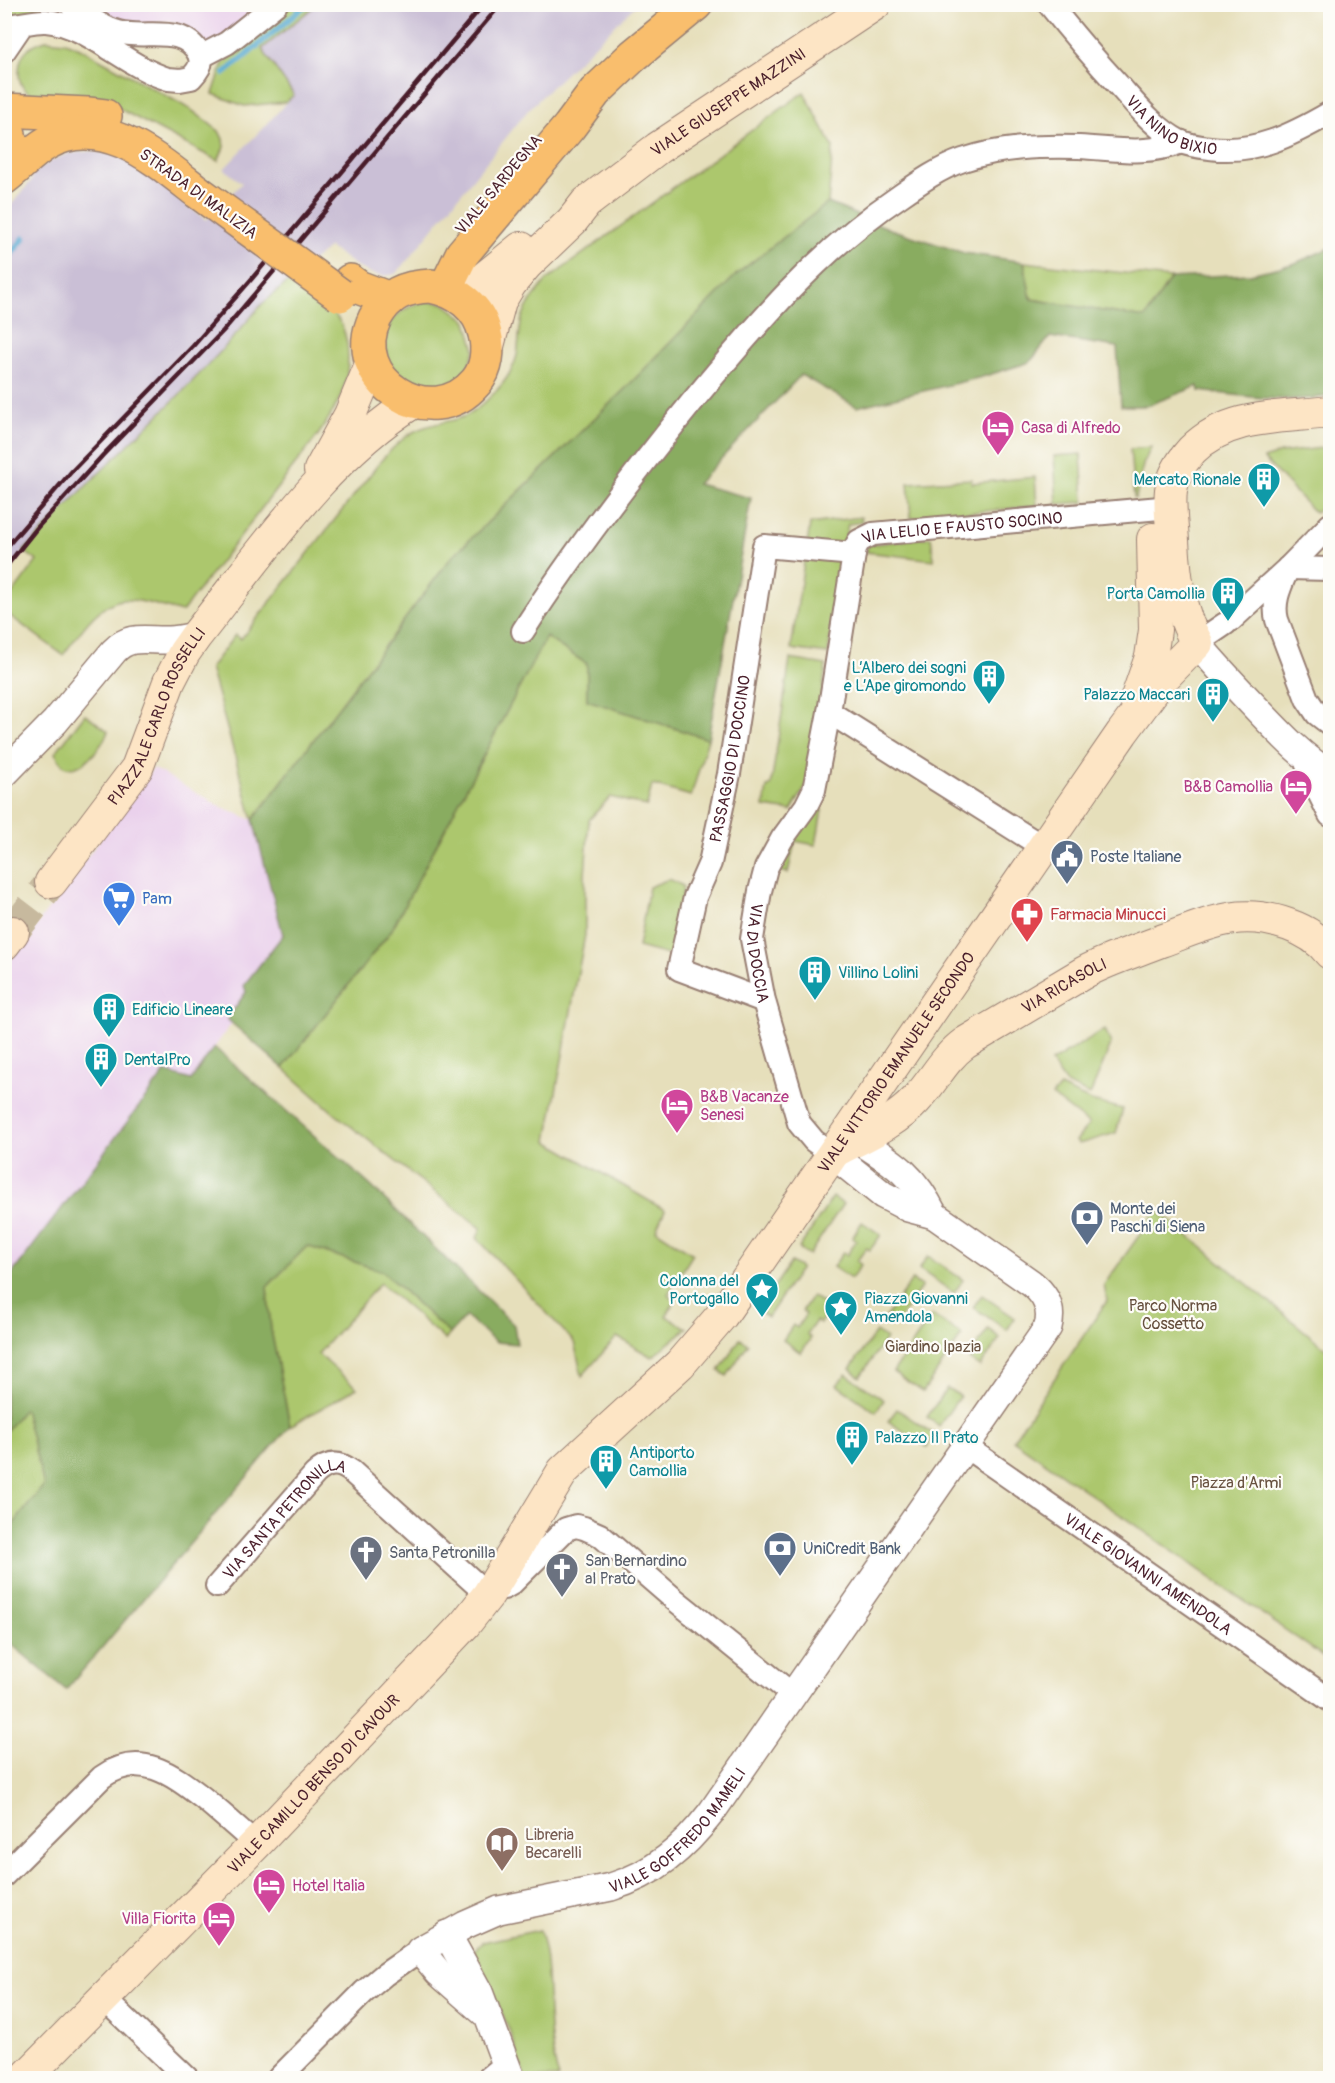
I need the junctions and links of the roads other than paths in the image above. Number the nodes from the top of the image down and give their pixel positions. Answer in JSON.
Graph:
{"nodes":[{"id":1,"x":70,"y":4,"type":"edge"},
{"id":2,"x":276,"y":4,"type":"edge"},
{"id":3,"x":696,"y":4,"type":"edge"},
{"id":4,"x":874,"y":4,"type":"edge"},
{"id":5,"x":1049,"y":4,"type":"edge"},
{"id":6,"x":13,"y":26,"type":"edge"},
{"id":7,"x":4,"y":51,"type":"edge"},
{"id":8,"x":201,"y":57,"type":"junction"},
{"id":9,"x":595,"y":92,"type":"junction"},
{"id":10,"x":4,"y":110,"type":"edge"},
{"id":11,"x":1330,"y":113,"type":"edge"},
{"id":12,"x":4,"y":122,"type":"edge"},
{"id":13,"x":1182,"y":142,"type":"junction"},
{"id":14,"x":4,"y":172,"type":"edge"},
{"id":15,"x":4,"y":178,"type":"edge"},
{"id":16,"x":203,"y":185,"type":"junction"},
{"id":17,"x":586,"y":203,"type":"junction"},
{"id":18,"x":345,"y":288,"type":"junction"},
{"id":19,"x":400,"y":293,"type":"junction"},
{"id":20,"x":453,"y":293,"type":"junction"},
{"id":21,"x":488,"y":346,"type":"junction"},
{"id":22,"x":371,"y":349,"type":"junction"},
{"id":23,"x":415,"y":402,"type":"junction"},
{"id":24,"x":1330,"y":412,"type":"edge"},
{"id":25,"x":305,"y":498,"type":"junction"},
{"id":26,"x":1161,"y":507,"type":"junction"},
{"id":27,"x":1330,"y":525,"type":"edge"},
{"id":28,"x":854,"y":554,"type":"junction"},
{"id":29,"x":1288,"y":568,"type":"junction"},
{"id":30,"x":1330,"y":570,"type":"edge"},
{"id":31,"x":523,"y":631,"type":"dead end"},
{"id":32,"x":196,"y":636,"type":"junction"},
{"id":33,"x":1197,"y":643,"type":"junction"},
{"id":34,"x":829,"y":712,"type":"junction"},
{"id":35,"x":1330,"y":724,"type":"edge"},
{"id":36,"x":1122,"y":733,"type":"junction"},
{"id":37,"x":1304,"y":756,"type":"junction"},
{"id":38,"x":4,"y":774,"type":"edge"},
{"id":39,"x":1330,"y":774,"type":"edge"},
{"id":40,"x":1330,"y":815,"type":"edge"},
{"id":41,"x":1043,"y":847,"type":"junction"},
{"id":42,"x":51,"y":882,"type":"tunnel mouth"},
{"id":43,"x":1330,"y":953,"type":"edge"},
{"id":44,"x":764,"y":1002,"type":"junction"},
{"id":45,"x":845,"y":1141,"type":"junction"},
{"id":46,"x":966,"y":1447,"type":"junction"},
{"id":47,"x":572,"y":1462,"type":"joint"},
{"id":48,"x":217,"y":1586,"type":"dead end"},
{"id":49,"x":491,"y":1590,"type":"junction"},
{"id":50,"x":793,"y":1695,"type":"junction"},
{"id":51,"x":1330,"y":1700,"type":"edge"},
{"id":52,"x":256,"y":1844,"type":"junction"},
{"id":53,"x":4,"y":1875,"type":"edge"},
{"id":54,"x":447,"y":1934,"type":"junction"},
{"id":55,"x":420,"y":1950,"type":"junction"},
{"id":56,"x":104,"y":1999,"type":"junction"},
{"id":57,"x":488,"y":2016,"type":"junction"},
{"id":58,"x":502,"y":2074,"type":"edge"},
{"id":59,"x":25,"y":2079,"type":"edge"},
{"id":60,"x":187,"y":2079,"type":"edge"},
{"id":61,"x":279,"y":2079,"type":"edge"}],
"edges":[{"from":1,"to":8,"type":"street"},
{"from":2,"to":8,"type":"street"},
{"from":3,"to":9,"type":"main road","name":"VIALE SARDEGNA"},
{"from":4,"to":17,"type":"main road","name":"VIALE GIUSEPPE MAZZINI"},
{"from":5,"to":13,"type":"street","name":"VIA NINO BIXIO"},
{"from":6,"to":7,"type":"street"},
{"from":6,"to":8,"type":"street"},
{"from":9,"to":19,"type":"main road","name":"VIALE SARDEGNA"},
{"from":9,"to":20,"type":"main road","name":"VIALE SARDEGNA"},
{"from":10,"to":16,"type":"main road","name":"STRADA DI MALIZIA"},
{"from":11,"to":13,"type":"street","name":"VIA NINO BIXIO"},
{"from":12,"to":14,"type":"main road"},
{"from":13,"to":31,"type":"street"},
{"from":15,"to":16,"type":"main road","name":"STRADA DI MALIZIA"},
{"from":16,"to":18,"type":"main road","name":"STRADA DI MALIZIA"},
{"from":17,"to":20,"type":"main road","name":"VIALE GIUSEPPE MAZZINI"},
{"from":17,"to":21,"type":"main road","name":"VIALE GIUSEPPE MAZZINI"},
{"from":18,"to":19,"type":"main road","name":"STRADA DI MALIZIA"},
{"from":18,"to":22,"type":"main road","name":"STRADA DI MALIZIA"},
{"from":19,"to":20,"type":"main road"},
{"from":19,"to":22,"type":"main road"},
{"from":20,"to":21,"type":"main road"},
{"from":21,"to":23,"type":"main road","name":"VIALE GIUSEPPE MAZZINI"},
{"from":22,"to":23,"type":"main road"},
{"from":22,"to":25,"type":"main road"},
{"from":23,"to":25,"type":"main road"},
{"from":24,"to":26,"type":"main road"},
{"from":25,"to":32,"type":"main road"},
{"from":26,"to":28,"type":"street","name":"VIA LELIO E FAUSTO SOCINO"},
{"from":26,"to":33,"type":"main road"},
{"from":26,"to":36,"type":"main road"},
{"from":27,"to":29,"type":"street"},
{"from":28,"to":34,"type":"street","name":"VIA LELIO E FAUSTO SOCINO"},
{"from":28,"to":44,"type":"street","name":"PASSAGGIO DI DOCCINO"},
{"from":29,"to":30,"type":"street"},
{"from":29,"to":33,"type":"street"},
{"from":29,"to":35,"type":"street"},
{"from":32,"to":38,"type":"street","name":"PIAZZALE CARLO ROSSELLI"},
{"from":32,"to":42,"type":"main road","name":"PIAZZALE CARLO ROSSELLI"},
{"from":33,"to":36,"type":"main road","name":"VIALE VITTORIO EMANUELE SECONDO"},
{"from":33,"to":37,"type":"street"},
{"from":34,"to":41,"type":"street"},
{"from":34,"to":44,"type":"street","name":"VIA DI DOCCIA"},
{"from":36,"to":41,"type":"main road","name":"VIALE VITTORIO EMANUELE SECONDO"},
{"from":37,"to":39,"type":"street"},
{"from":37,"to":40,"type":"street"},
{"from":41,"to":45,"type":"main road","name":"VIALE VITTORIO EMANUELE SECONDO"},
{"from":43,"to":45,"type":"main road","name":"VIA RICASOLI"},
{"from":44,"to":45,"type":"street","name":"VIA DI DOCCIA"},
{"from":45,"to":46,"type":"street"},
{"from":45,"to":47,"type":"main road","name":"VIALE VITTORIO EMANUELE SECONDO"},
{"from":46,"to":50,"type":"street","name":"VIALE GOFFREDO MAMELI"},
{"from":46,"to":51,"type":"street","name":"VIALE GIOVANNI AMENDOLA"},
{"from":47,"to":49,"type":"main road","name":"VIALE CAMILLO BENSO DI CAVOUR"},
{"from":48,"to":49,"type":"street","name":"VIA SANTA PETRONILLA"},
{"from":49,"to":50,"type":"street"},
{"from":49,"to":52,"type":"main road","name":"VIALE CAMILLO BENSO DI CAVOUR"},
{"from":50,"to":54,"type":"street","name":"VIALE GOFFREDO MAMELI"},
{"from":52,"to":53,"type":"street"},
{"from":52,"to":56,"type":"main road","name":"VIALE CAMILLO BENSO DI CAVOUR"},
{"from":54,"to":55,"type":"street","name":"VIALE GOFFREDO MAMELI"},
{"from":54,"to":57,"type":"street"},
{"from":55,"to":57,"type":"street"},
{"from":55,"to":61,"type":"street","name":"VIALE GOFFREDO MAMELI"},
{"from":56,"to":59,"type":"main road","name":"VIALE CAMILLO BENSO DI CAVOUR"},
{"from":56,"to":60,"type":"street"},
{"from":57,"to":58,"type":"street"}]}
